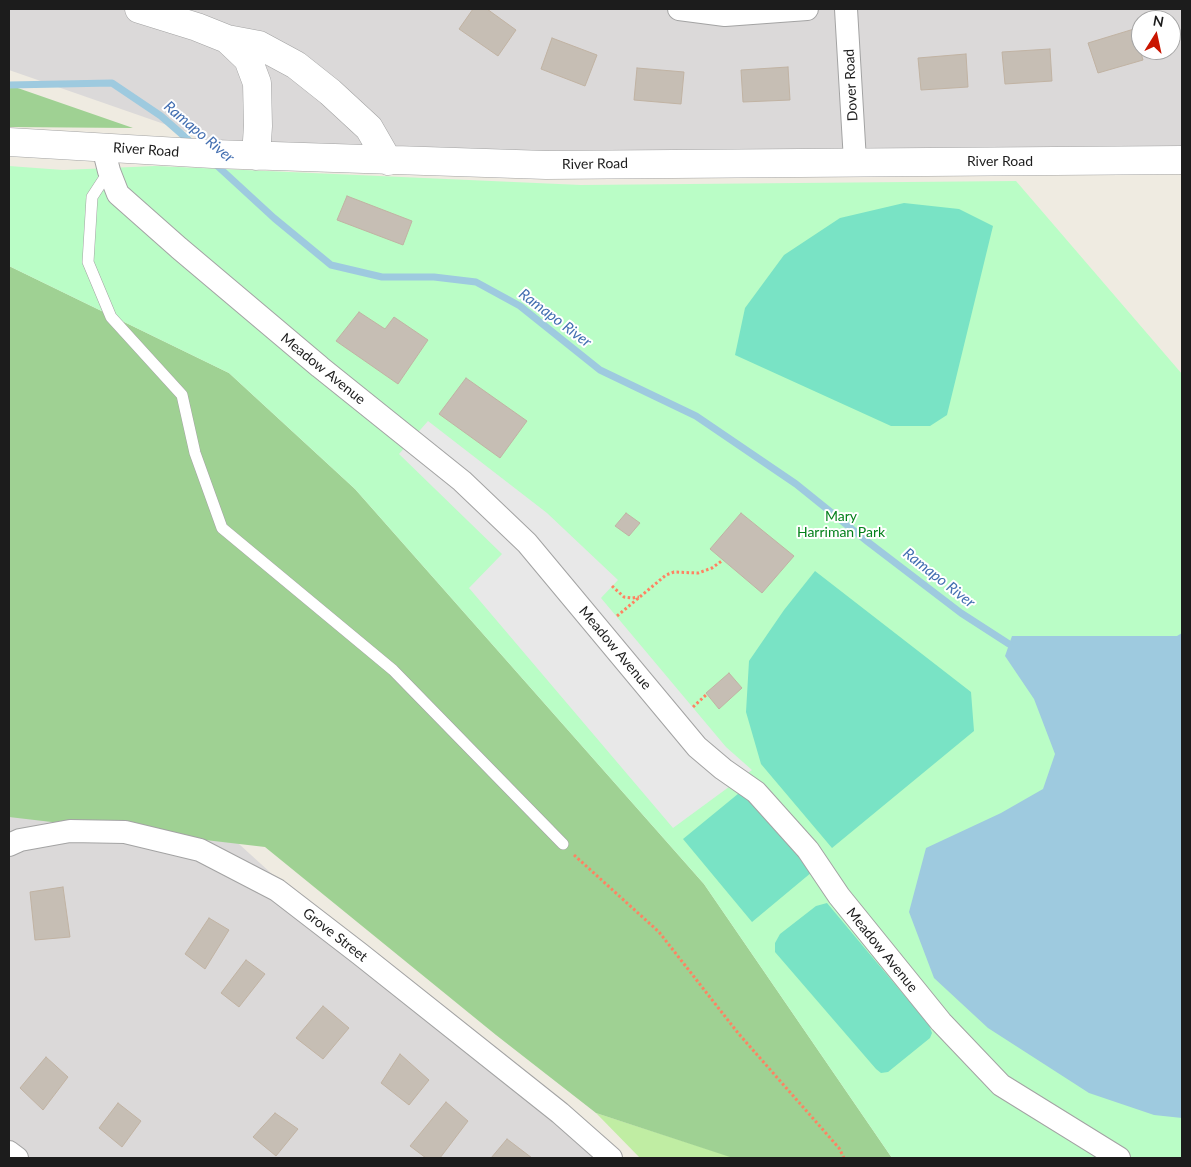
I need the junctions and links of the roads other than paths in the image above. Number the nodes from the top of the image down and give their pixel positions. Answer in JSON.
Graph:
{"nodes":[{"id":1,"x":139,"y":9,"type":"edge"},
{"id":2,"x":679,"y":9,"type":"edge"},
{"id":3,"x":807,"y":9,"type":"edge"},
{"id":4,"x":846,"y":9,"type":"edge"},
{"id":5,"x":227,"y":39,"type":"junction"},
{"id":6,"x":9,"y":142,"type":"edge"},
{"id":7,"x":256,"y":156,"type":"junction"},
{"id":8,"x":106,"y":159,"type":"junction"},
{"id":9,"x":1182,"y":160,"type":"edge"},
{"id":10,"x":388,"y":161,"type":"junction"},
{"id":11,"x":855,"y":162,"type":"junction"},
{"id":12,"x":9,"y":844,"type":"edge"},
{"id":13,"x":563,"y":844,"type":"road end"},
{"id":14,"x":9,"y":1152,"type":"edge"},
{"id":15,"x":17,"y":1158,"type":"edge"},
{"id":16,"x":611,"y":1158,"type":"edge"},
{"id":17,"x":1119,"y":1158,"type":"edge"}],
"edges":[{"from":1,"to":5,"type":"street"},
{"from":2,"to":3,"type":"street"},
{"from":4,"to":11,"type":"street","name":"Dover Road"},
{"from":5,"to":7,"type":"street"},
{"from":5,"to":10,"type":"street"},
{"from":6,"to":8,"type":"street","name":"River Road"},
{"from":7,"to":8,"type":"street","name":"River Road"},
{"from":7,"to":10,"type":"street","name":"River Road"},
{"from":8,"to":13,"type":"lane"},
{"from":8,"to":17,"type":"street","name":"Meadow Avenue"},
{"from":9,"to":11,"type":"street","name":"River Road"},
{"from":10,"to":11,"type":"street","name":"River Road"},
{"from":12,"to":16,"type":"street","name":"Grove Street"},
{"from":14,"to":15,"type":"street"}]}
